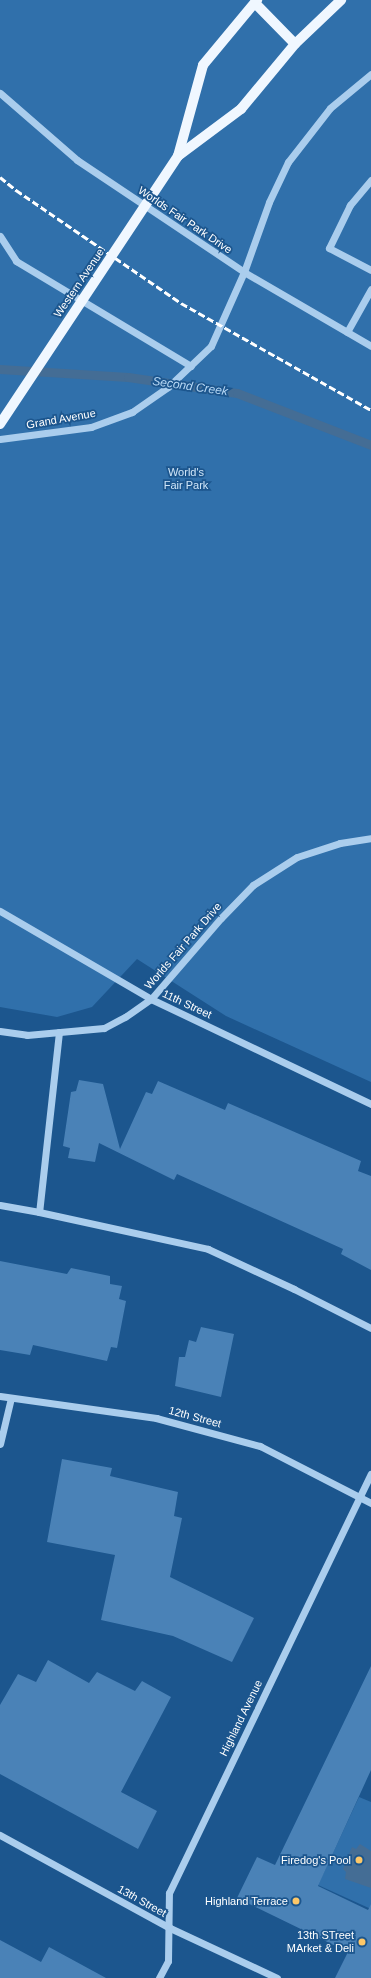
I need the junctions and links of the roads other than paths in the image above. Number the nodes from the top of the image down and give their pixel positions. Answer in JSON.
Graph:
{"nodes":[{"id":1,"x":341,"y":0,"type":"edge"},
{"id":2,"x":254,"y":1,"type":"edge"},
{"id":3,"x":295,"y":44,"type":"junction"},
{"id":4,"x":371,"y":74,"type":"edge"},
{"id":5,"x":0,"y":93,"type":"edge"},
{"id":6,"x":178,"y":156,"type":"junction"},
{"id":7,"x":371,"y":180,"type":"edge"},
{"id":8,"x":0,"y":236,"type":"edge"},
{"id":9,"x":371,"y":270,"type":"edge"},
{"id":10,"x":244,"y":272,"type":"junction"},
{"id":11,"x":371,"y":289,"type":"edge"},
{"id":12,"x":347,"y":332,"type":"junction"},
{"id":13,"x":371,"y":346,"type":"edge"},
{"id":14,"x":190,"y":366,"type":"junction"},
{"id":15,"x":0,"y":424,"type":"edge"},
{"id":16,"x":0,"y":439,"type":"edge"},
{"id":17,"x":371,"y":838,"type":"edge"},
{"id":18,"x":0,"y":911,"type":"edge"},
{"id":19,"x":151,"y":999,"type":"junction"},
{"id":20,"x":0,"y":1031,"type":"edge"},
{"id":21,"x":59,"y":1032,"type":"junction"},
{"id":22,"x":371,"y":1104,"type":"edge"},
{"id":23,"x":0,"y":1205,"type":"edge"},
{"id":24,"x":39,"y":1212,"type":"junction"},
{"id":25,"x":371,"y":1328,"type":"edge"},
{"id":26,"x":0,"y":1396,"type":"edge"},
{"id":27,"x":12,"y":1398,"type":"junction"},
{"id":28,"x":0,"y":1444,"type":"edge"},
{"id":29,"x":371,"y":1474,"type":"edge"},
{"id":30,"x":359,"y":1497,"type":"junction"},
{"id":31,"x":371,"y":1503,"type":"edge"},
{"id":32,"x":0,"y":1835,"type":"edge"},
{"id":33,"x":170,"y":1928,"type":"junction"},
{"id":34,"x":159,"y":1978,"type":"edge"},
{"id":35,"x":277,"y":1978,"type":"edge"}],
"edges":[{"from":1,"to":3,"type":"main road","name":"Western Avenue"},
{"from":2,"to":3,"type":"main road"},
{"from":2,"to":6,"type":"main road","name":"Western Avenue"},
{"from":3,"to":6,"type":"main road","name":"Western Avenue"},
{"from":4,"to":10,"type":"street","name":"Grand Avenue"},
{"from":5,"to":10,"type":"street","name":"Worlds Fair Park Drive"},
{"from":6,"to":15,"type":"main road","name":"Western Avenue","bridge":true},
{"from":7,"to":9,"type":"street"},
{"from":8,"to":14,"type":"street"},
{"from":10,"to":12,"type":"street","name":"Worlds Fair Park Drive"},
{"from":10,"to":14,"type":"street","name":"Grand Avenue"},
{"from":11,"to":12,"type":"street"},
{"from":12,"to":13,"type":"street","name":"Worlds Fair Park Drive"},
{"from":14,"to":16,"type":"street","name":"Grand Avenue"},
{"from":17,"to":19,"type":"street","name":"Worlds Fair Park Drive"},
{"from":18,"to":19,"type":"street","name":"11th Street"},
{"from":19,"to":21,"type":"street","name":"Worlds Fair Park Drive"},
{"from":19,"to":22,"type":"street","name":"11th Street"},
{"from":20,"to":21,"type":"street","name":"Worlds Fair Park Drive"},
{"from":21,"to":24,"type":"street"},
{"from":23,"to":24,"type":"street"},
{"from":24,"to":25,"type":"street"},
{"from":26,"to":27,"type":"street","name":"12th Street"},
{"from":27,"to":28,"type":"street"},
{"from":27,"to":30,"type":"street","name":"12th Street"},
{"from":29,"to":30,"type":"street","name":"Highland Avenue"},
{"from":30,"to":31,"type":"street","name":"12th Street"},
{"from":30,"to":33,"type":"street","name":"Highland Avenue"},
{"from":32,"to":33,"type":"street","name":"13th Street"},
{"from":33,"to":34,"type":"street","name":"Highland Avenue"},
{"from":33,"to":35,"type":"street","name":"13th Street"}]}
